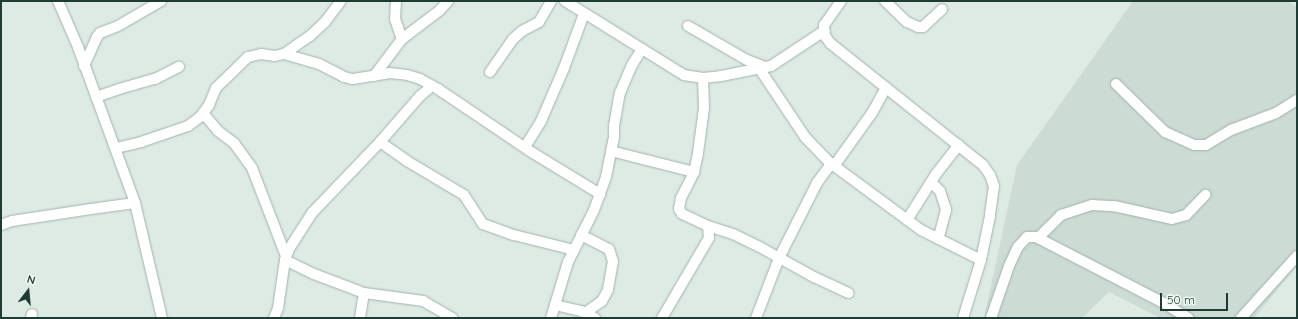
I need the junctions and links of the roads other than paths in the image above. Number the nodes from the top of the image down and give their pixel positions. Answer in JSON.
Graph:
{"nodes":[{"id":1,"x":58,"y":1,"type":"edge"},
{"id":2,"x":161,"y":1,"type":"edge"},
{"id":3,"x":396,"y":1,"type":"edge"},
{"id":4,"x":448,"y":1,"type":"edge"},
{"id":5,"x":551,"y":1,"type":"edge"},
{"id":6,"x":565,"y":1,"type":"edge"},
{"id":7,"x":841,"y":1,"type":"edge"},
{"id":8,"x":884,"y":1,"type":"edge"},
{"id":9,"x":338,"y":2,"type":"edge"},
{"id":10,"x":942,"y":9,"type":"dead end"},
{"id":11,"x":584,"y":14,"type":"junction"},
{"id":12,"x":688,"y":26,"type":"dead end"},
{"id":13,"x":824,"y":31,"type":"junction"},
{"id":14,"x":402,"y":39,"type":"junction"},
{"id":15,"x":642,"y":49,"type":"junction"},
{"id":16,"x":284,"y":54,"type":"junction"},
{"id":17,"x":84,"y":66,"type":"junction"},
{"id":18,"x":179,"y":67,"type":"dead end"},
{"id":19,"x":762,"y":68,"type":"junction"},
{"id":20,"x":490,"y":72,"type":"dead end"},
{"id":21,"x":374,"y":76,"type":"junction"},
{"id":22,"x":703,"y":78,"type":"junction"},
{"id":23,"x":1116,"y":84,"type":"dead end"},
{"id":24,"x":432,"y":86,"type":"junction"},
{"id":25,"x":886,"y":88,"type":"junction"},
{"id":26,"x":96,"y":98,"type":"junction"},
{"id":27,"x":1297,"y":100,"type":"edge"},
{"id":28,"x":203,"y":113,"type":"junction"},
{"id":29,"x":380,"y":142,"type":"junction"},
{"id":30,"x":959,"y":145,"type":"junction"},
{"id":31,"x":525,"y":147,"type":"junction"},
{"id":32,"x":116,"y":148,"type":"junction"},
{"id":33,"x":612,"y":151,"type":"junction"},
{"id":34,"x":833,"y":165,"type":"junction"},
{"id":35,"x":694,"y":172,"type":"junction"},
{"id":36,"x":931,"y":182,"type":"junction"},
{"id":37,"x":600,"y":194,"type":"junction"},
{"id":38,"x":1205,"y":195,"type":"dead end"},
{"id":39,"x":135,"y":203,"type":"junction"},
{"id":40,"x":907,"y":220,"type":"junction"},
{"id":41,"x":1,"y":225,"type":"edge"},
{"id":42,"x":708,"y":226,"type":"junction"},
{"id":43,"x":581,"y":234,"type":"junction"},
{"id":44,"x":1038,"y":238,"type":"junction"},
{"id":45,"x":938,"y":239,"type":"junction"},
{"id":46,"x":574,"y":250,"type":"junction"},
{"id":47,"x":1297,"y":256,"type":"edge"},
{"id":48,"x":286,"y":258,"type":"junction"},
{"id":49,"x":779,"y":258,"type":"junction"},
{"id":50,"x":981,"y":260,"type":"junction"},
{"id":51,"x":364,"y":293,"type":"junction"},
{"id":52,"x":849,"y":293,"type":"dead end"},
{"id":53,"x":555,"y":305,"type":"junction"},
{"id":54,"x":585,"y":313,"type":"junction"},
{"id":55,"x":443,"y":315,"type":"edge"},
{"id":56,"x":162,"y":318,"type":"edge"},
{"id":57,"x":274,"y":318,"type":"edge"},
{"id":58,"x":360,"y":318,"type":"edge"},
{"id":59,"x":453,"y":318,"type":"edge"},
{"id":60,"x":551,"y":318,"type":"edge"},
{"id":61,"x":595,"y":318,"type":"edge"},
{"id":62,"x":662,"y":318,"type":"edge"},
{"id":63,"x":756,"y":318,"type":"edge"},
{"id":64,"x":963,"y":318,"type":"edge"},
{"id":65,"x":991,"y":318,"type":"edge"},
{"id":66,"x":1188,"y":318,"type":"edge"},
{"id":67,"x":1241,"y":318,"type":"edge"}],
"edges":[{"from":1,"to":17,"type":"street"},
{"from":2,"to":17,"type":"street"},
{"from":3,"to":14,"type":"street"},
{"from":4,"to":14,"type":"street"},
{"from":5,"to":20,"type":"street"},
{"from":6,"to":11,"type":"street"},
{"from":7,"to":13,"type":"street"},
{"from":8,"to":10,"type":"street"},
{"from":9,"to":16,"type":"street"},
{"from":11,"to":15,"type":"street"},
{"from":11,"to":31,"type":"street"},
{"from":12,"to":19,"type":"street"},
{"from":13,"to":19,"type":"street"},
{"from":13,"to":25,"type":"street"},
{"from":14,"to":21,"type":"street"},
{"from":15,"to":22,"type":"street"},
{"from":15,"to":33,"type":"street"},
{"from":16,"to":21,"type":"street"},
{"from":16,"to":28,"type":"street"},
{"from":17,"to":26,"type":"street"},
{"from":18,"to":26,"type":"street"},
{"from":19,"to":22,"type":"street"},
{"from":19,"to":34,"type":"street"},
{"from":21,"to":24,"type":"street"},
{"from":22,"to":35,"type":"street"},
{"from":23,"to":27,"type":"street"},
{"from":24,"to":29,"type":"street"},
{"from":24,"to":31,"type":"street"},
{"from":25,"to":30,"type":"street"},
{"from":25,"to":34,"type":"street"},
{"from":26,"to":32,"type":"street"},
{"from":28,"to":32,"type":"street"},
{"from":28,"to":48,"type":"street"},
{"from":29,"to":46,"type":"street"},
{"from":29,"to":48,"type":"street"},
{"from":30,"to":36,"type":"street"},
{"from":30,"to":50,"type":"street"},
{"from":31,"to":37,"type":"street"},
{"from":32,"to":39,"type":"street"},
{"from":33,"to":35,"type":"street"},
{"from":33,"to":37,"type":"street"},
{"from":34,"to":40,"type":"street"},
{"from":34,"to":49,"type":"street"},
{"from":35,"to":42,"type":"street"},
{"from":36,"to":40,"type":"street"},
{"from":36,"to":45,"type":"street"},
{"from":37,"to":43,"type":"street"},
{"from":38,"to":44,"type":"street"},
{"from":39,"to":41,"type":"street"},
{"from":39,"to":56,"type":"street"},
{"from":40,"to":45,"type":"street"},
{"from":42,"to":49,"type":"street"},
{"from":42,"to":62,"type":"street"},
{"from":43,"to":46,"type":"street"},
{"from":43,"to":54,"type":"street"},
{"from":44,"to":65,"type":"street"},
{"from":44,"to":66,"type":"street"},
{"from":45,"to":50,"type":"street"},
{"from":46,"to":53,"type":"street"},
{"from":47,"to":67,"type":"street"},
{"from":48,"to":51,"type":"street"},
{"from":48,"to":57,"type":"street"},
{"from":49,"to":52,"type":"street"},
{"from":49,"to":63,"type":"street"},
{"from":50,"to":64,"type":"street"},
{"from":51,"to":55,"type":"street"},
{"from":51,"to":58,"type":"street"},
{"from":53,"to":54,"type":"street"},
{"from":53,"to":60,"type":"street"},
{"from":54,"to":61,"type":"street"},
{"from":55,"to":59,"type":"street"}]}
